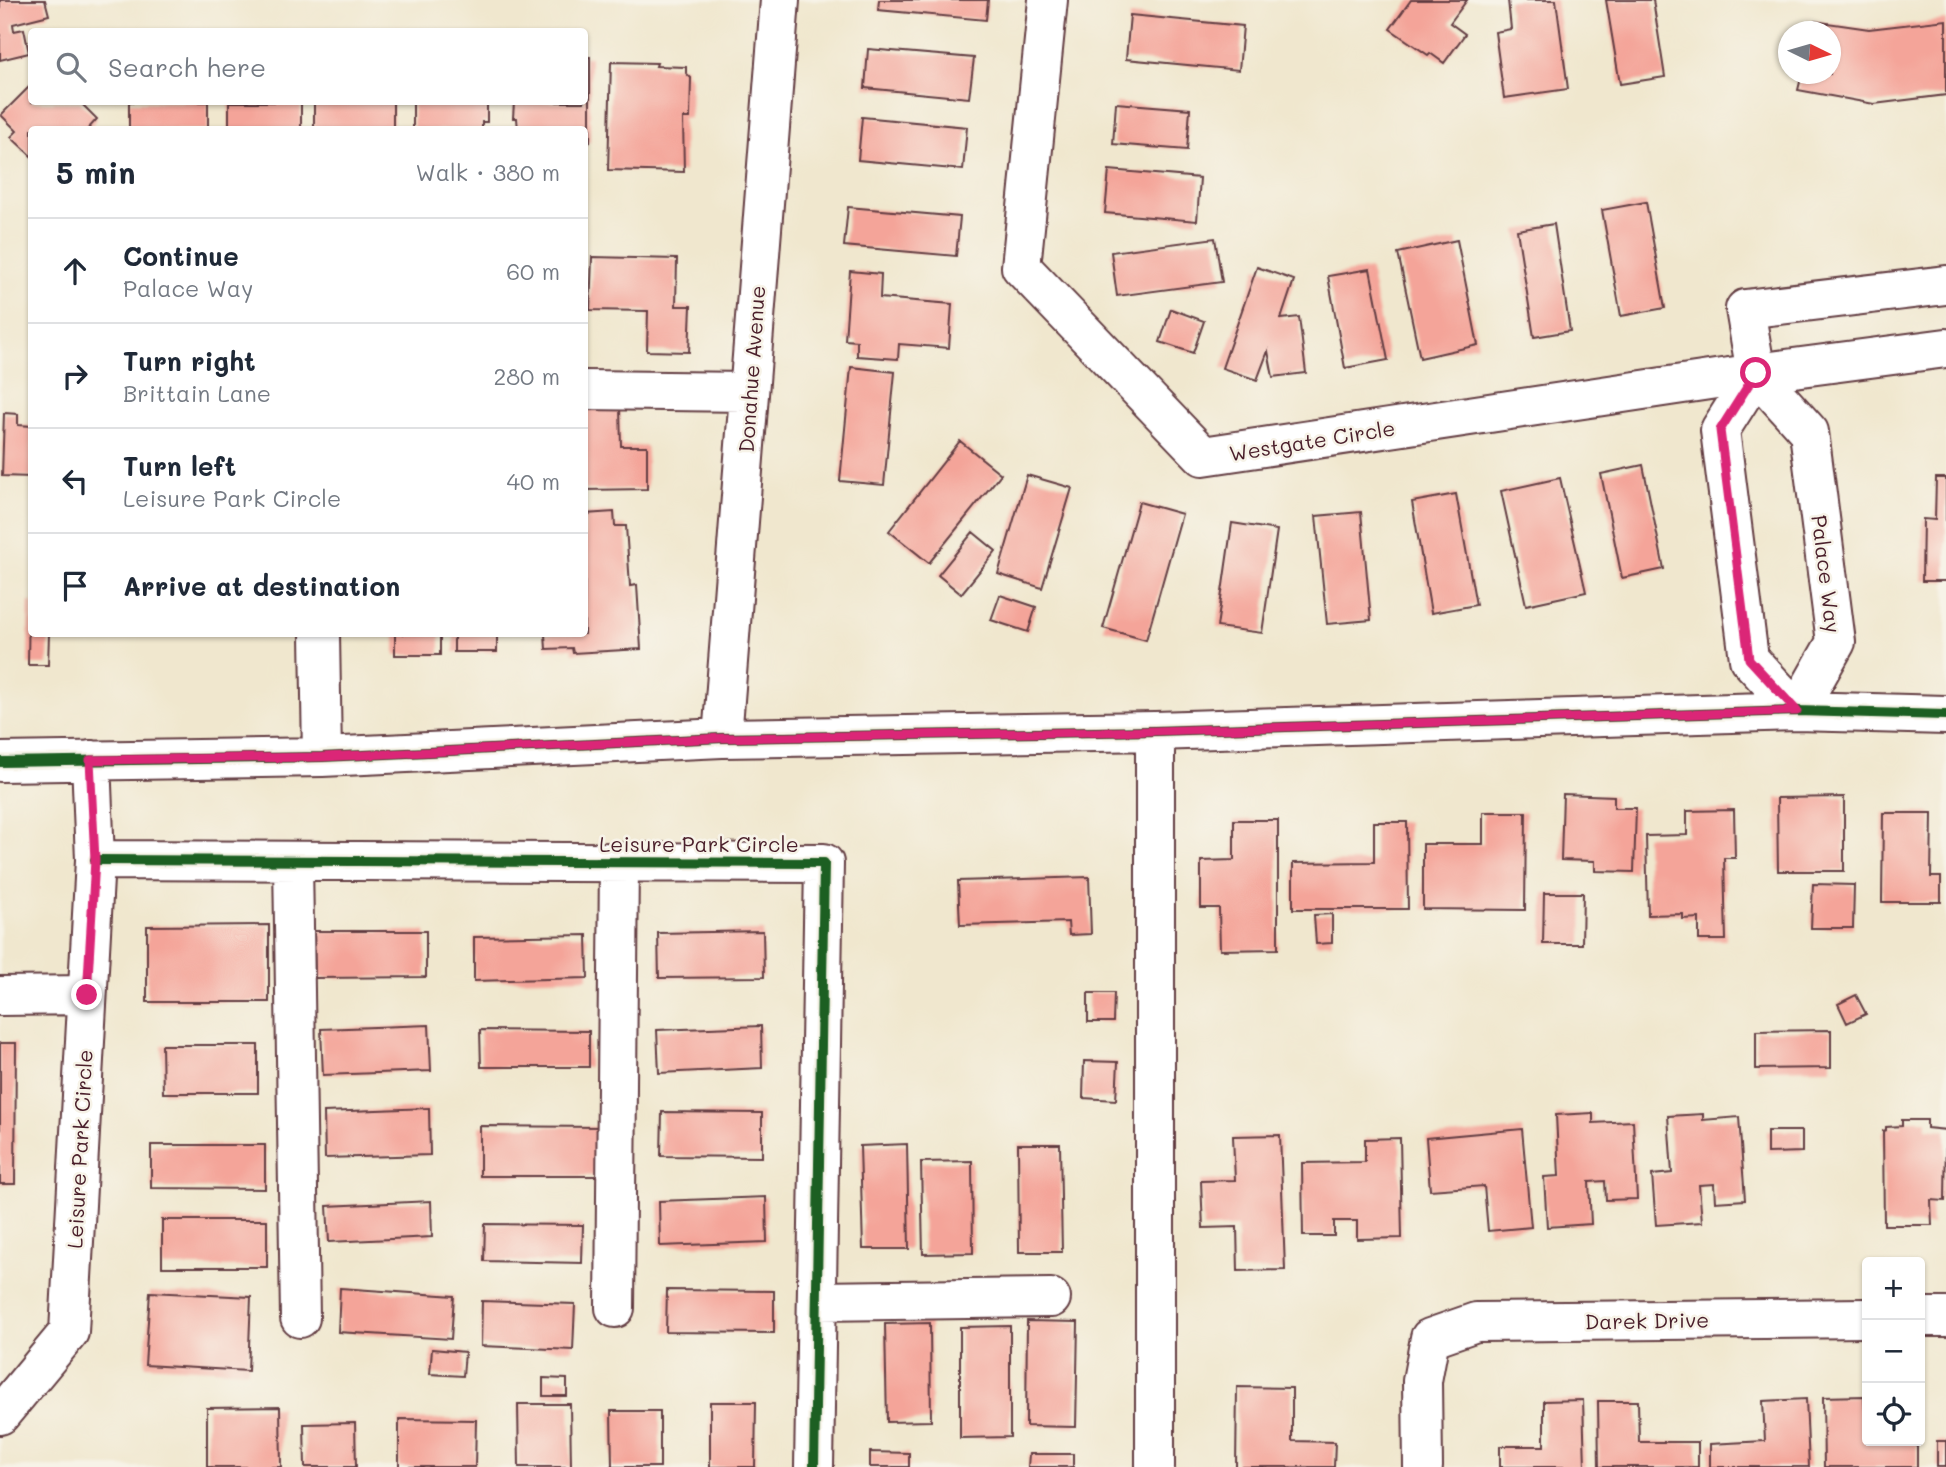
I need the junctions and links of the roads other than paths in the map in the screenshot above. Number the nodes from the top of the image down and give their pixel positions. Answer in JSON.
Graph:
{"nodes":[{"id":1,"x":780,"y":0,"type":"edge"},
{"id":2,"x":1048,"y":0,"type":"edge"},
{"id":3,"x":1946,"y":285,"type":"edge"},
{"id":4,"x":1946,"y":348,"type":"edge"},
{"id":5,"x":1756,"y":373,"type":"junction"},
{"id":6,"x":588,"y":390,"type":"edge"},
{"id":7,"x":749,"y":392,"type":"junction"},
{"id":8,"x":320,"y":637,"type":"edge"},
{"id":9,"x":1797,"y":711,"type":"junction"},
{"id":10,"x":1946,"y":715,"type":"edge"},
{"id":11,"x":1155,"y":731,"type":"junction"},
{"id":12,"x":722,"y":738,"type":"junction"},
{"id":13,"x":322,"y":757,"type":"junction"},
{"id":14,"x":90,"y":760,"type":"junction"},
{"id":15,"x":0,"y":762,"type":"edge"},
{"id":16,"x":95,"y":860,"type":"junction"},
{"id":17,"x":293,"y":861,"type":"junction"},
{"id":18,"x":619,"y":862,"type":"junction"},
{"id":19,"x":87,"y":995,"type":"junction"},
{"id":20,"x":0,"y":996,"type":"edge"},
{"id":21,"x":1051,"y":1298,"type":"dead end"},
{"id":22,"x":817,"y":1301,"type":"junction"},
{"id":23,"x":615,"y":1308,"type":"dead end"},
{"id":24,"x":1925,"y":1317,"type":"edge"},
{"id":25,"x":1946,"y":1317,"type":"edge"},
{"id":26,"x":300,"y":1318,"type":"dead end"},
{"id":27,"x":1862,"y":1318,"type":"edge"},
{"id":28,"x":16,"y":1375,"type":"edge"},
{"id":29,"x":0,"y":1415,"type":"edge"},
{"id":30,"x":814,"y":1467,"type":"edge"},
{"id":31,"x":1155,"y":1467,"type":"edge"},
{"id":32,"x":1423,"y":1467,"type":"edge"}],
"edges":[{"from":1,"to":7,"type":"street","name":"Donahue Avenue"},
{"from":2,"to":5,"type":"street","name":"Westgate Circle"},
{"from":3,"to":5,"type":"street"},
{"from":4,"to":5,"type":"street","name":"Westgate Circle"},
{"from":5,"to":9,"type":"street"},
{"from":5,"to":9,"type":"street","name":"Palace Way"},
{"from":6,"to":7,"type":"street"},
{"from":7,"to":12,"type":"street","name":"Donahue Avenue"},
{"from":8,"to":13,"type":"street"},
{"from":9,"to":10,"type":"street"},
{"from":9,"to":11,"type":"street"},
{"from":11,"to":12,"type":"street"},
{"from":11,"to":31,"type":"street"},
{"from":12,"to":13,"type":"street"},
{"from":13,"to":14,"type":"street"},
{"from":14,"to":15,"type":"street"},
{"from":14,"to":16,"type":"street","name":"Leisure Park Circle"},
{"from":16,"to":17,"type":"street","name":"Leisure Park Circle"},
{"from":16,"to":19,"type":"street","name":"Leisure Park Circle"},
{"from":17,"to":18,"type":"street","name":"Leisure Park Circle"},
{"from":17,"to":26,"type":"street"},
{"from":18,"to":22,"type":"street","name":"Leisure Park Circle"},
{"from":18,"to":23,"type":"street"},
{"from":19,"to":20,"type":"street"},
{"from":19,"to":28,"type":"street","name":"Leisure Park Circle"},
{"from":21,"to":22,"type":"street"},
{"from":22,"to":30,"type":"street","name":"Leisure Park Circle"},
{"from":24,"to":25,"type":"street"},
{"from":27,"to":32,"type":"street","name":"Darek Drive"},
{"from":28,"to":29,"type":"street","name":"Leisure Park Circle"}]}
